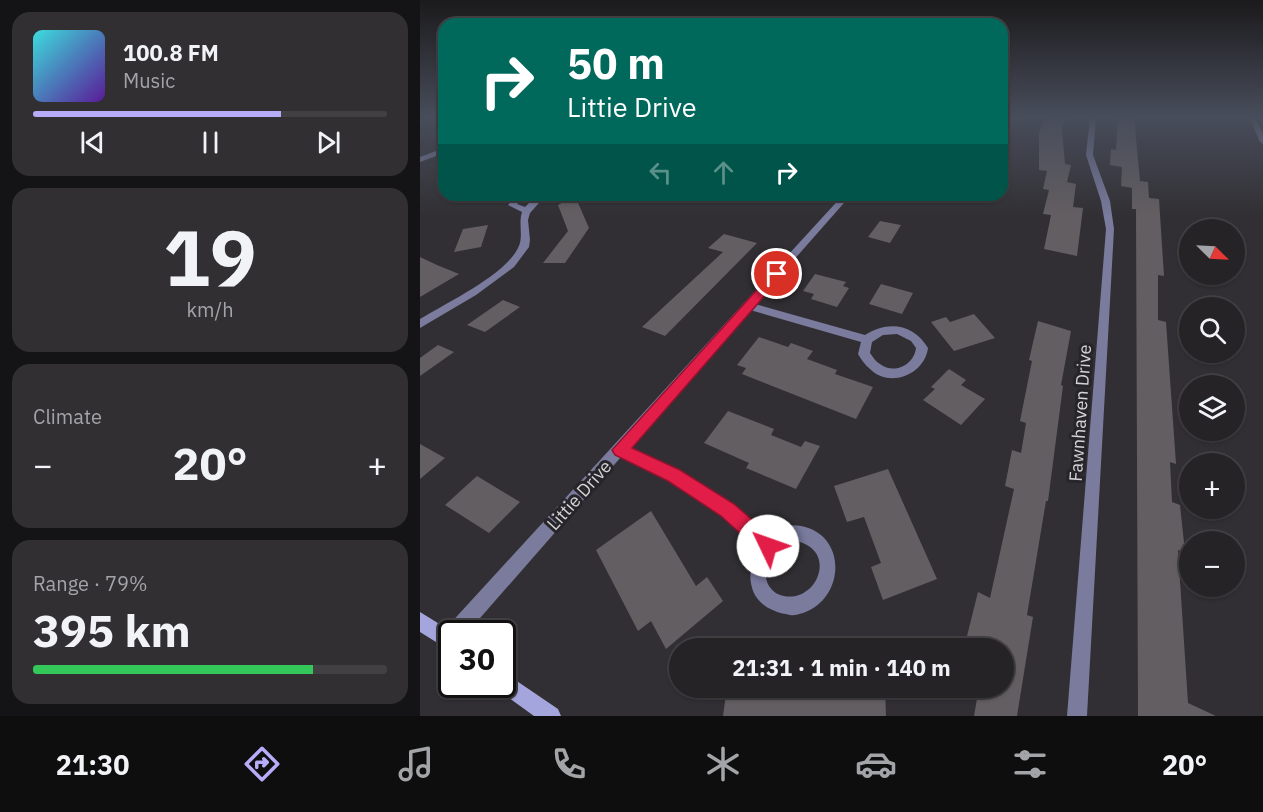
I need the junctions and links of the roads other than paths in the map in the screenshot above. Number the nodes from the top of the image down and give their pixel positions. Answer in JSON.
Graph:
{"nodes":[{"id":1,"x":1089,"y":150,"type":"edge"},
{"id":2,"x":438,"y":152,"type":"edge"},
{"id":3,"x":420,"y":160,"type":"edge"},
{"id":4,"x":515,"y":201,"type":"edge"},
{"id":5,"x":535,"y":201,"type":"edge"},
{"id":6,"x":842,"y":201,"type":"edge"},
{"id":7,"x":525,"y":210,"type":"junction"},
{"id":8,"x":748,"y":306,"type":"junction"},
{"id":9,"x":420,"y":324,"type":"edge"},
{"id":10,"x":867,"y":340,"type":"junction"},
{"id":11,"x":621,"y":450,"type":"junction"},
{"id":12,"x":768,"y":546,"type":"junction"},
{"id":13,"x":467,"y":620,"type":"edge"},
{"id":14,"x":420,"y":621,"type":"edge"},
{"id":15,"x":438,"y":631,"type":"edge"},
{"id":16,"x":516,"y":691,"type":"edge"},
{"id":17,"x":551,"y":716,"type":"edge"},
{"id":18,"x":1077,"y":716,"type":"edge"}],
"edges":[{"from":1,"to":18,"type":"street","name":"Fawnhaven Drive"},
{"from":2,"to":3,"type":"street"},
{"from":4,"to":7,"type":"street"},
{"from":5,"to":7,"type":"street"},
{"from":6,"to":8,"type":"street","name":"Littie Drive"},
{"from":7,"to":9,"type":"street"},
{"from":8,"to":10,"type":"street"},
{"from":8,"to":11,"type":"street","name":"Littie Drive"},
{"from":10,"to":10,"type":"street"},
{"from":11,"to":12,"type":"street"},
{"from":11,"to":13,"type":"street","name":"Littie Drive"},
{"from":12,"to":12,"type":"street"},
{"from":14,"to":15,"type":"street"},
{"from":16,"to":17,"type":"street"}]}
